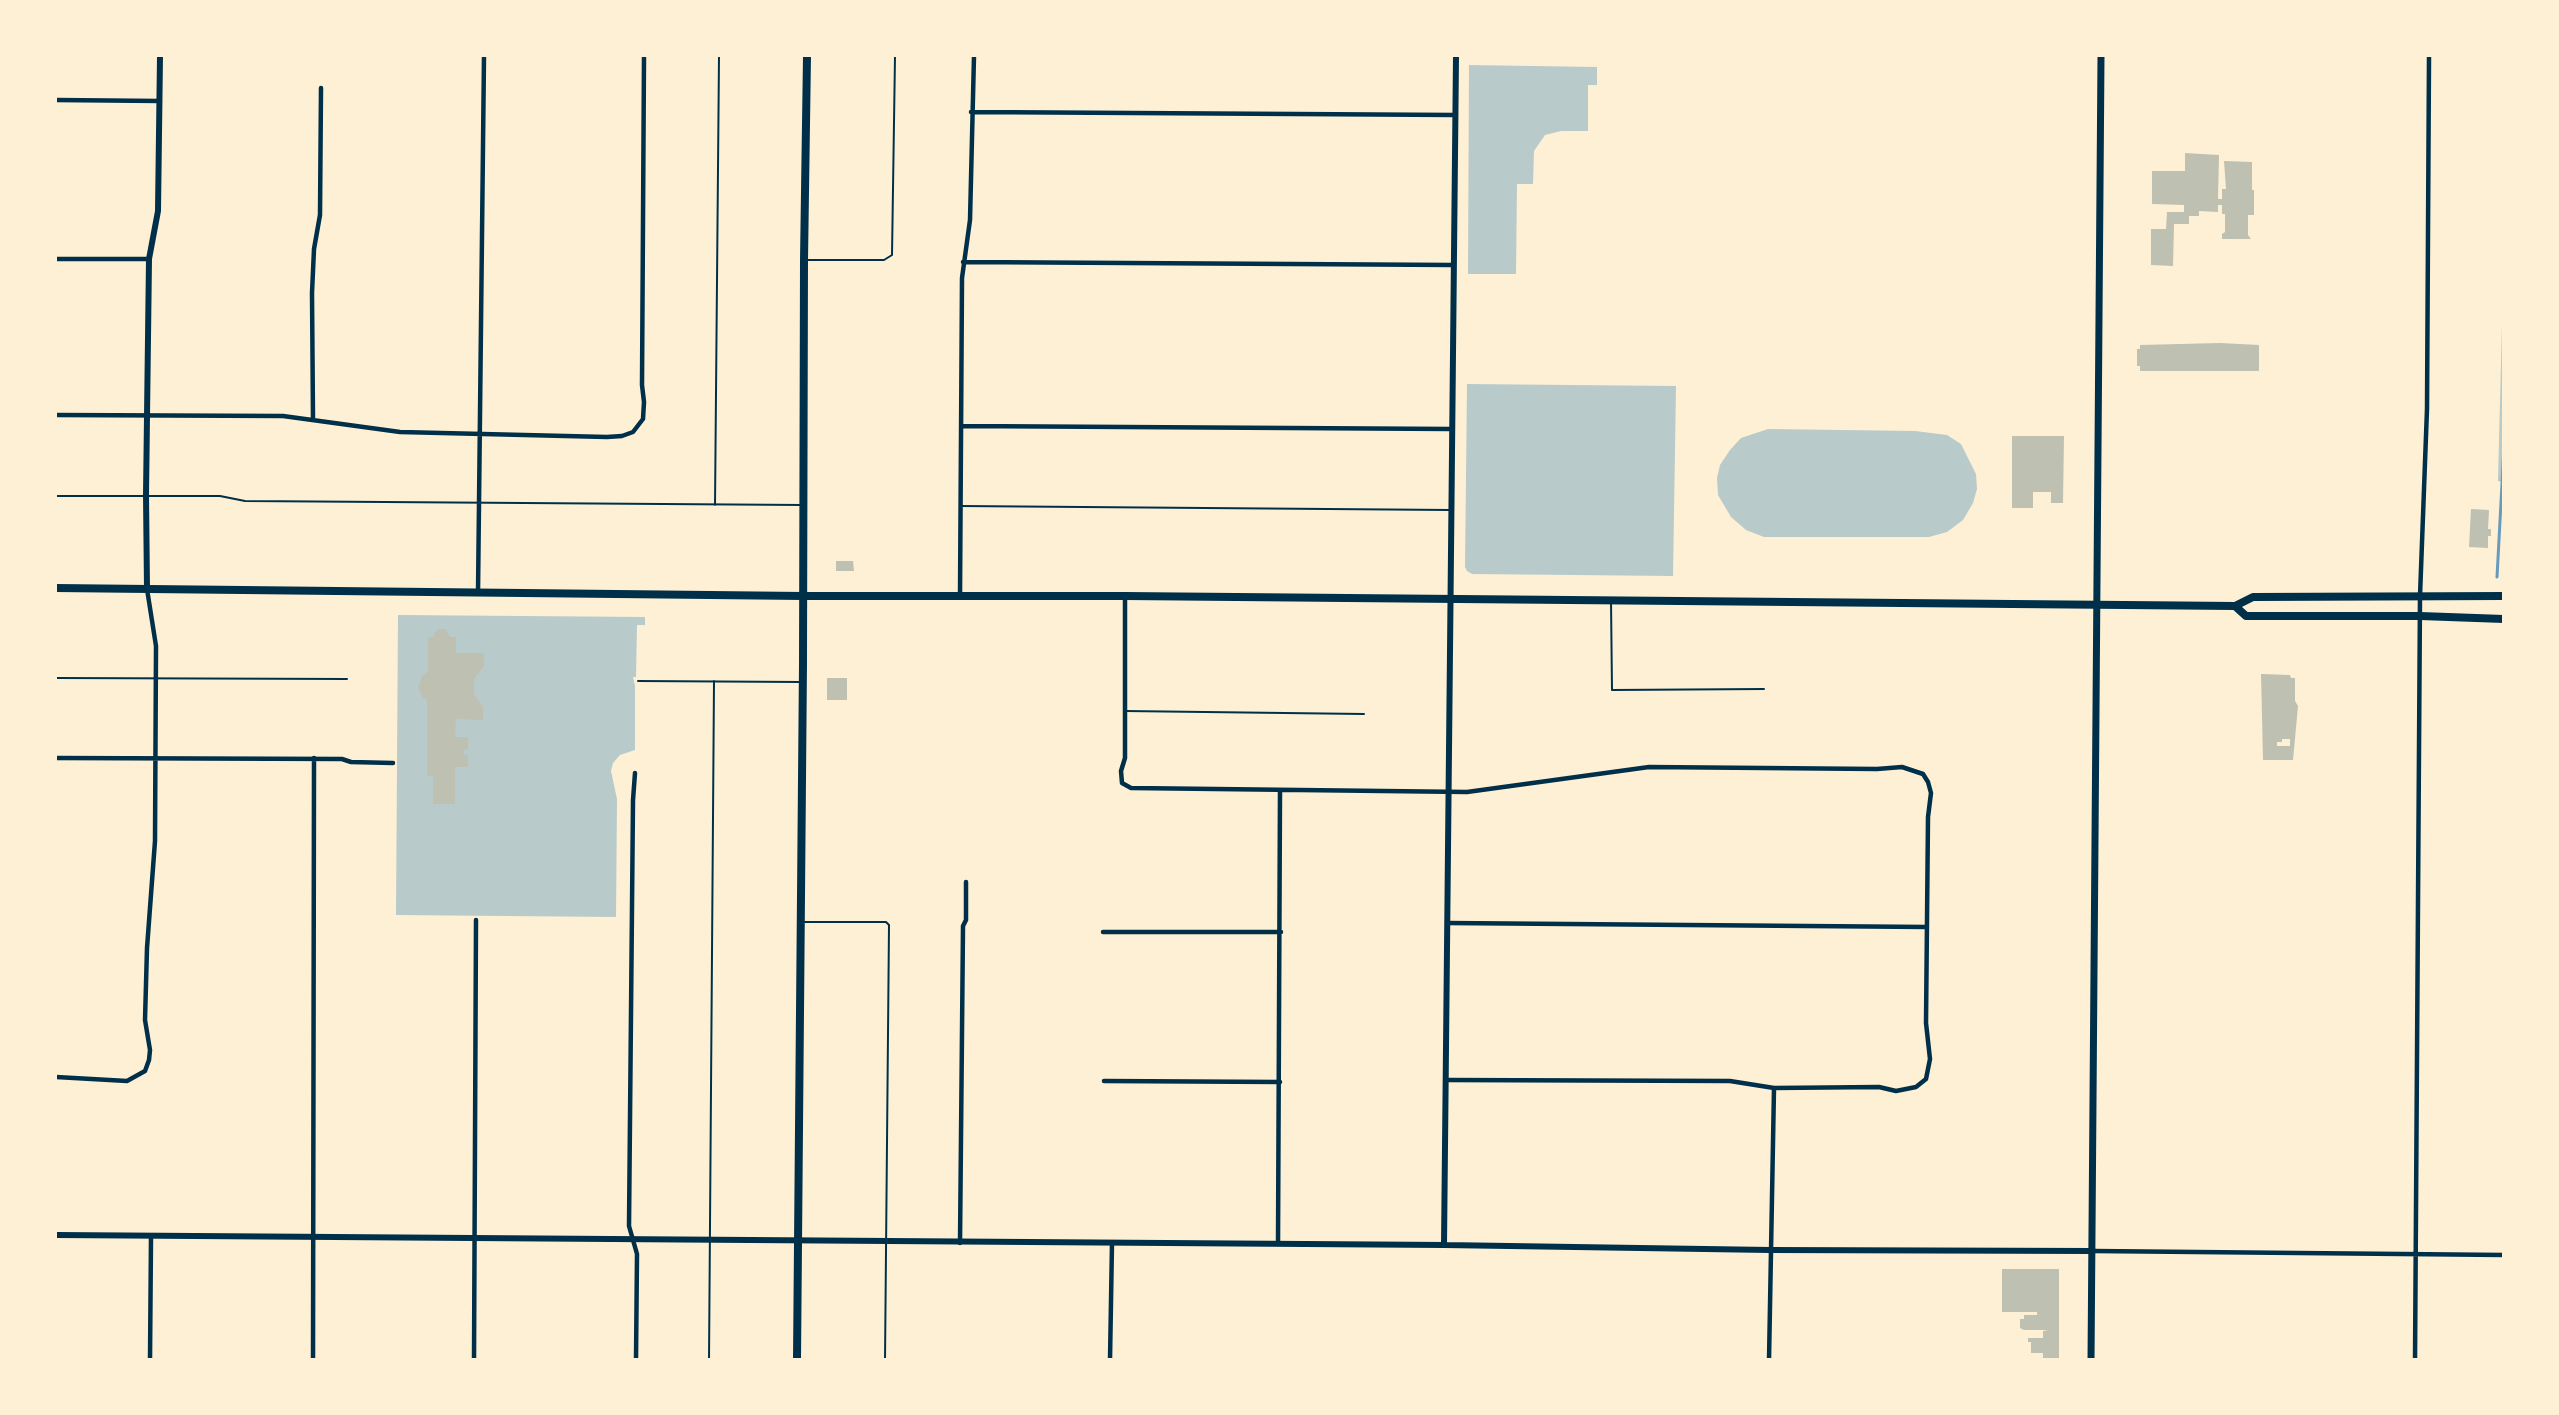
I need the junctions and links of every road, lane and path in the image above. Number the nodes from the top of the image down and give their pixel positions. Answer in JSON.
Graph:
{"nodes":[{"id":1,"x":160,"y":56,"type":"edge"},
{"id":2,"x":483,"y":56,"type":"edge"},
{"id":3,"x":644,"y":56,"type":"edge"},
{"id":4,"x":719,"y":56,"type":"edge"},
{"id":5,"x":807,"y":56,"type":"edge"},
{"id":6,"x":895,"y":56,"type":"edge"},
{"id":7,"x":974,"y":56,"type":"edge"},
{"id":8,"x":1456,"y":56,"type":"edge"},
{"id":9,"x":2101,"y":56,"type":"edge"},
{"id":10,"x":2429,"y":56,"type":"edge"},
{"id":11,"x":321,"y":88,"type":"dead end"},
{"id":12,"x":56,"y":100,"type":"edge"},
{"id":13,"x":160,"y":101,"type":"junction"},
{"id":14,"x":971,"y":112,"type":"junction"},
{"id":15,"x":1455,"y":115,"type":"junction"},
{"id":16,"x":56,"y":259,"type":"edge"},
{"id":17,"x":149,"y":259,"type":"junction"},
{"id":18,"x":804,"y":260,"type":"junction"},
{"id":19,"x":963,"y":262,"type":"junction"},
{"id":20,"x":1453,"y":266,"type":"junction"},
{"id":21,"x":56,"y":415,"type":"edge"},
{"id":22,"x":147,"y":415,"type":"junction"},
{"id":23,"x":313,"y":419,"type":"junction"},
{"id":24,"x":962,"y":426,"type":"junction"},
{"id":25,"x":1451,"y":429,"type":"junction"},
{"id":26,"x":480,"y":433,"type":"junction"},
{"id":27,"x":146,"y":495,"type":"junction"},
{"id":28,"x":56,"y":496,"type":"edge"},
{"id":29,"x":479,"y":503,"type":"junction"},
{"id":30,"x":715,"y":505,"type":"junction"},
{"id":31,"x":803,"y":505,"type":"junction"},
{"id":32,"x":960,"y":506,"type":"junction"},
{"id":33,"x":1451,"y":510,"type":"junction"},
{"id":34,"x":56,"y":588,"type":"edge"},
{"id":35,"x":147,"y":588,"type":"junction"},
{"id":36,"x":478,"y":593,"type":"junction"},
{"id":37,"x":803,"y":596,"type":"junction"},
{"id":38,"x":960,"y":596,"type":"junction"},
{"id":39,"x":1125,"y":596,"type":"junction"},
{"id":40,"x":2420,"y":596,"type":"junction"},
{"id":41,"x":2504,"y":596,"type":"edge"},
{"id":42,"x":1450,"y":600,"type":"junction"},
{"id":43,"x":1611,"y":601,"type":"junction"},
{"id":44,"x":2097,"y":604,"type":"junction"},
{"id":45,"x":2235,"y":606,"type":"junction"},
{"id":46,"x":2420,"y":616,"type":"junction"},
{"id":47,"x":2504,"y":619,"type":"edge"},
{"id":48,"x":56,"y":678,"type":"edge"},
{"id":49,"x":155,"y":678,"type":"junction"},
{"id":50,"x":347,"y":679,"type":"dead end"},
{"id":51,"x":638,"y":681,"type":"dead end"},
{"id":52,"x":714,"y":681,"type":"junction"},
{"id":53,"x":803,"y":682,"type":"junction"},
{"id":54,"x":1764,"y":689,"type":"dead end"},
{"id":55,"x":1125,"y":711,"type":"junction"},
{"id":56,"x":1364,"y":714,"type":"dead end"},
{"id":57,"x":155,"y":757,"type":"junction"},
{"id":58,"x":56,"y":758,"type":"edge"},
{"id":59,"x":314,"y":758,"type":"junction"},
{"id":60,"x":393,"y":763,"type":"dead end"},
{"id":61,"x":635,"y":773,"type":"dead end"},
{"id":62,"x":1280,"y":790,"type":"junction"},
{"id":63,"x":1448,"y":790,"type":"junction"},
{"id":64,"x":966,"y":882,"type":"dead end"},
{"id":65,"x":476,"y":921,"type":"dead end"},
{"id":66,"x":801,"y":922,"type":"junction"},
{"id":67,"x":1447,"y":923,"type":"junction"},
{"id":68,"x":1927,"y":927,"type":"junction"},
{"id":69,"x":1103,"y":932,"type":"dead end"},
{"id":70,"x":1281,"y":932,"type":"junction"},
{"id":71,"x":56,"y":1077,"type":"edge"},
{"id":72,"x":1447,"y":1080,"type":"junction"},
{"id":73,"x":1104,"y":1081,"type":"dead end"},
{"id":74,"x":1280,"y":1082,"type":"junction"},
{"id":75,"x":1774,"y":1088,"type":"junction"},
{"id":76,"x":56,"y":1235,"type":"edge"},
{"id":77,"x":151,"y":1237,"type":"junction"},
{"id":78,"x":314,"y":1238,"type":"junction"},
{"id":79,"x":476,"y":1239,"type":"junction"},
{"id":80,"x":633,"y":1241,"type":"junction"},
{"id":81,"x":710,"y":1241,"type":"junction"},
{"id":82,"x":797,"y":1242,"type":"junction"},
{"id":83,"x":885,"y":1243,"type":"junction"},
{"id":84,"x":960,"y":1243,"type":"junction"},
{"id":85,"x":1112,"y":1243,"type":"junction"},
{"id":86,"x":1278,"y":1244,"type":"junction"},
{"id":87,"x":1444,"y":1245,"type":"junction"},
{"id":88,"x":1770,"y":1250,"type":"junction"},
{"id":89,"x":2093,"y":1251,"type":"junction"},
{"id":90,"x":2416,"y":1253,"type":"junction"},
{"id":91,"x":2504,"y":1255,"type":"edge"},
{"id":92,"x":150,"y":1359,"type":"edge"},
{"id":93,"x":313,"y":1359,"type":"edge"},
{"id":94,"x":474,"y":1359,"type":"edge"},
{"id":95,"x":636,"y":1359,"type":"edge"},
{"id":96,"x":709,"y":1359,"type":"edge"},
{"id":97,"x":797,"y":1359,"type":"edge"},
{"id":98,"x":885,"y":1359,"type":"edge"},
{"id":99,"x":1110,"y":1359,"type":"edge"},
{"id":100,"x":1769,"y":1359,"type":"edge"},
{"id":101,"x":2091,"y":1359,"type":"edge"},
{"id":102,"x":2415,"y":1359,"type":"edge"}],
"edges":[{"from":1,"to":13,"type":"street"},
{"from":2,"to":26,"type":"street"},
{"from":3,"to":26,"type":"street"},
{"from":4,"to":30,"type":"lane"},
{"from":5,"to":18,"type":"main road"},
{"from":6,"to":18,"type":"lane"},
{"from":7,"to":14,"type":"street"},
{"from":8,"to":15,"type":"street"},
{"from":9,"to":44,"type":"main road"},
{"from":10,"to":40,"type":"street"},
{"from":11,"to":23,"type":"street"},
{"from":12,"to":13,"type":"street"},
{"from":13,"to":17,"type":"street"},
{"from":14,"to":15,"type":"street"},
{"from":14,"to":19,"type":"street"},
{"from":15,"to":20,"type":"street"},
{"from":16,"to":17,"type":"street"},
{"from":17,"to":22,"type":"street"},
{"from":18,"to":31,"type":"main road"},
{"from":19,"to":20,"type":"street"},
{"from":19,"to":24,"type":"street"},
{"from":20,"to":25,"type":"street"},
{"from":21,"to":22,"type":"street"},
{"from":22,"to":23,"type":"street"},
{"from":22,"to":27,"type":"street"},
{"from":23,"to":26,"type":"street"},
{"from":24,"to":25,"type":"street"},
{"from":24,"to":32,"type":"street"},
{"from":25,"to":33,"type":"street"},
{"from":26,"to":29,"type":"street"},
{"from":27,"to":28,"type":"lane"},
{"from":27,"to":29,"type":"lane"},
{"from":27,"to":35,"type":"street"},
{"from":29,"to":30,"type":"lane"},
{"from":29,"to":36,"type":"street"},
{"from":30,"to":31,"type":"lane"},
{"from":31,"to":37,"type":"main road"},
{"from":32,"to":33,"type":"lane"},
{"from":32,"to":38,"type":"street"},
{"from":33,"to":42,"type":"street"},
{"from":34,"to":35,"type":"main road"},
{"from":35,"to":36,"type":"main road"},
{"from":35,"to":49,"type":"street"},
{"from":36,"to":37,"type":"main road"},
{"from":37,"to":38,"type":"main road"},
{"from":37,"to":53,"type":"main road"},
{"from":38,"to":39,"type":"main road"},
{"from":39,"to":42,"type":"main road"},
{"from":39,"to":55,"type":"street"},
{"from":40,"to":41,"type":"main road"},
{"from":40,"to":45,"type":"main road"},
{"from":40,"to":46,"type":"street"},
{"from":42,"to":43,"type":"main road"},
{"from":42,"to":63,"type":"street"},
{"from":43,"to":44,"type":"main road"},
{"from":43,"to":54,"type":"lane"},
{"from":44,"to":45,"type":"main road"},
{"from":44,"to":89,"type":"main road"},
{"from":45,"to":46,"type":"main road"},
{"from":46,"to":47,"type":"main road"},
{"from":46,"to":90,"type":"street"},
{"from":48,"to":49,"type":"lane"},
{"from":49,"to":50,"type":"lane"},
{"from":49,"to":57,"type":"street"},
{"from":51,"to":52,"type":"lane"},
{"from":52,"to":53,"type":"lane"},
{"from":52,"to":81,"type":"lane"},
{"from":53,"to":66,"type":"main road"},
{"from":55,"to":56,"type":"lane"},
{"from":55,"to":62,"type":"street"},
{"from":57,"to":58,"type":"street"},
{"from":57,"to":59,"type":"street"},
{"from":57,"to":71,"type":"street"},
{"from":59,"to":60,"type":"street"},
{"from":59,"to":78,"type":"street"},
{"from":61,"to":80,"type":"street"},
{"from":62,"to":63,"type":"street"},
{"from":62,"to":70,"type":"street"},
{"from":63,"to":67,"type":"street"},
{"from":63,"to":68,"type":"street"},
{"from":64,"to":84,"type":"street"},
{"from":65,"to":79,"type":"street"},
{"from":66,"to":82,"type":"main road"},
{"from":66,"to":83,"type":"lane"},
{"from":67,"to":68,"type":"street"},
{"from":67,"to":72,"type":"street"},
{"from":68,"to":75,"type":"street"},
{"from":69,"to":70,"type":"street"},
{"from":70,"to":74,"type":"street"},
{"from":72,"to":75,"type":"street"},
{"from":72,"to":87,"type":"street"},
{"from":73,"to":74,"type":"street"},
{"from":74,"to":86,"type":"street"},
{"from":75,"to":88,"type":"street"},
{"from":76,"to":77,"type":"street"},
{"from":77,"to":78,"type":"street"},
{"from":77,"to":92,"type":"street"},
{"from":78,"to":79,"type":"street"},
{"from":78,"to":93,"type":"street"},
{"from":79,"to":80,"type":"street"},
{"from":79,"to":94,"type":"street"},
{"from":80,"to":81,"type":"street"},
{"from":80,"to":95,"type":"street"},
{"from":81,"to":82,"type":"street"},
{"from":81,"to":96,"type":"lane"},
{"from":82,"to":83,"type":"street"},
{"from":82,"to":97,"type":"main road"},
{"from":83,"to":84,"type":"street"},
{"from":83,"to":98,"type":"lane"},
{"from":84,"to":85,"type":"street"},
{"from":85,"to":86,"type":"street"},
{"from":85,"to":99,"type":"street"},
{"from":86,"to":87,"type":"street"},
{"from":87,"to":88,"type":"street"},
{"from":88,"to":89,"type":"street"},
{"from":88,"to":100,"type":"street"},
{"from":89,"to":90,"type":"street"},
{"from":89,"to":101,"type":"main road"},
{"from":90,"to":91,"type":"street"},
{"from":90,"to":102,"type":"street"}]}
